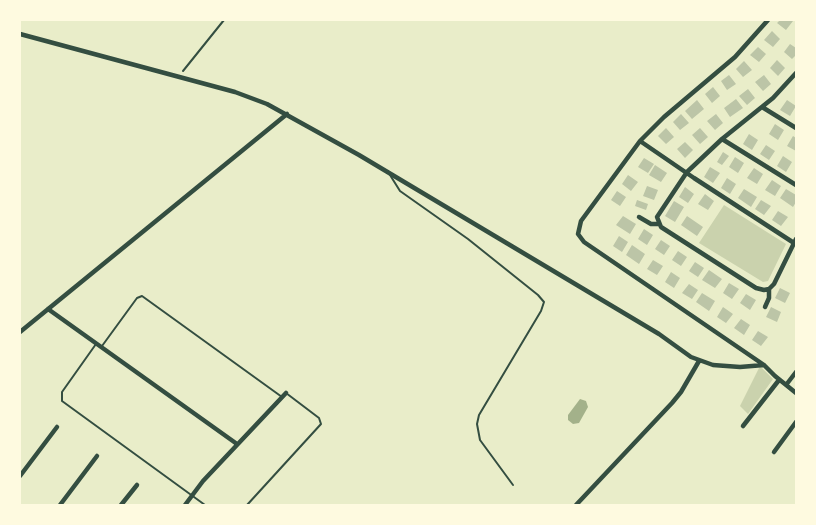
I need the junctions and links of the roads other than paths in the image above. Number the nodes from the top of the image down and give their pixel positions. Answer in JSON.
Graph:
{"nodes":[{"id":1,"x":768,"y":20,"type":"edge"},
{"id":2,"x":20,"y":34,"type":"edge"},
{"id":3,"x":796,"y":74,"type":"edge"},
{"id":4,"x":762,"y":107,"type":"junction"},
{"id":5,"x":287,"y":114,"type":"junction"},
{"id":6,"x":796,"y":128,"type":"edge"},
{"id":7,"x":722,"y":139,"type":"junction"},
{"id":8,"x":640,"y":141,"type":"junction"},
{"id":9,"x":687,"y":172,"type":"junction"},
{"id":10,"x":389,"y":173,"type":"junction"},
{"id":11,"x":796,"y":185,"type":"edge"},
{"id":12,"x":639,"y":217,"type":"dead end"},
{"id":13,"x":658,"y":222,"type":"junction"},
{"id":14,"x":795,"y":241,"type":"edge"},
{"id":15,"x":769,"y":289,"type":"junction"},
{"id":16,"x":765,"y":308,"type":"dead end"},
{"id":17,"x":48,"y":309,"type":"junction"},
{"id":18,"x":20,"y":332,"type":"edge"},
{"id":19,"x":99,"y":345,"type":"junction"},
{"id":20,"x":699,"y":361,"type":"junction"},
{"id":21,"x":764,"y":364,"type":"junction"},
{"id":22,"x":796,"y":372,"type":"edge"},
{"id":23,"x":779,"y":380,"type":"junction"},
{"id":24,"x":786,"y":385,"type":"junction"},
{"id":25,"x":796,"y":393,"type":"edge"},
{"id":26,"x":284,"y":395,"type":"junction"},
{"id":27,"x":796,"y":422,"type":"edge"},
{"id":28,"x":743,"y":426,"type":"dead end"},
{"id":29,"x":58,"y":427,"type":"dead end"},
{"id":30,"x":238,"y":444,"type":"junction"},
{"id":31,"x":774,"y":452,"type":"dead end"},
{"id":32,"x":97,"y":456,"type":"dead end"},
{"id":33,"x":20,"y":476,"type":"edge"},
{"id":34,"x":137,"y":485,"type":"dead end"},
{"id":35,"x":512,"y":485,"type":"dead end"},
{"id":36,"x":192,"y":495,"type":"junction"},
{"id":37,"x":60,"y":505,"type":"edge"},
{"id":38,"x":121,"y":505,"type":"edge"},
{"id":39,"x":185,"y":505,"type":"edge"},
{"id":40,"x":204,"y":505,"type":"edge"},
{"id":41,"x":247,"y":505,"type":"edge"},
{"id":42,"x":576,"y":505,"type":"edge"}],
"edges":[{"from":1,"to":8,"type":"street"},
{"from":2,"to":5,"type":"street"},
{"from":3,"to":4,"type":"street"},
{"from":4,"to":6,"type":"street"},
{"from":4,"to":7,"type":"street"},
{"from":5,"to":10,"type":"street"},
{"from":5,"to":17,"type":"street"},
{"from":7,"to":9,"type":"street"},
{"from":7,"to":11,"type":"street"},
{"from":8,"to":9,"type":"street"},
{"from":8,"to":21,"type":"street"},
{"from":9,"to":13,"type":"street"},
{"from":9,"to":14,"type":"street"},
{"from":10,"to":20,"type":"street"},
{"from":10,"to":35,"type":"lane"},
{"from":12,"to":13,"type":"street"},
{"from":13,"to":15,"type":"street"},
{"from":14,"to":15,"type":"street"},
{"from":15,"to":16,"type":"street"},
{"from":17,"to":18,"type":"street"},
{"from":17,"to":19,"type":"street"},
{"from":19,"to":26,"type":"lane"},
{"from":19,"to":30,"type":"street"},
{"from":19,"to":36,"type":"lane"},
{"from":20,"to":21,"type":"street"},
{"from":20,"to":42,"type":"street"},
{"from":21,"to":23,"type":"street"},
{"from":22,"to":24,"type":"street"},
{"from":23,"to":24,"type":"street"},
{"from":23,"to":28,"type":"street"},
{"from":24,"to":25,"type":"street"},
{"from":26,"to":30,"type":"street"},
{"from":26,"to":41,"type":"lane"},
{"from":27,"to":31,"type":"street"},
{"from":29,"to":33,"type":"street"},
{"from":30,"to":36,"type":"street"},
{"from":32,"to":37,"type":"street"},
{"from":34,"to":38,"type":"street"},
{"from":36,"to":39,"type":"street"},
{"from":36,"to":40,"type":"lane"}]}
